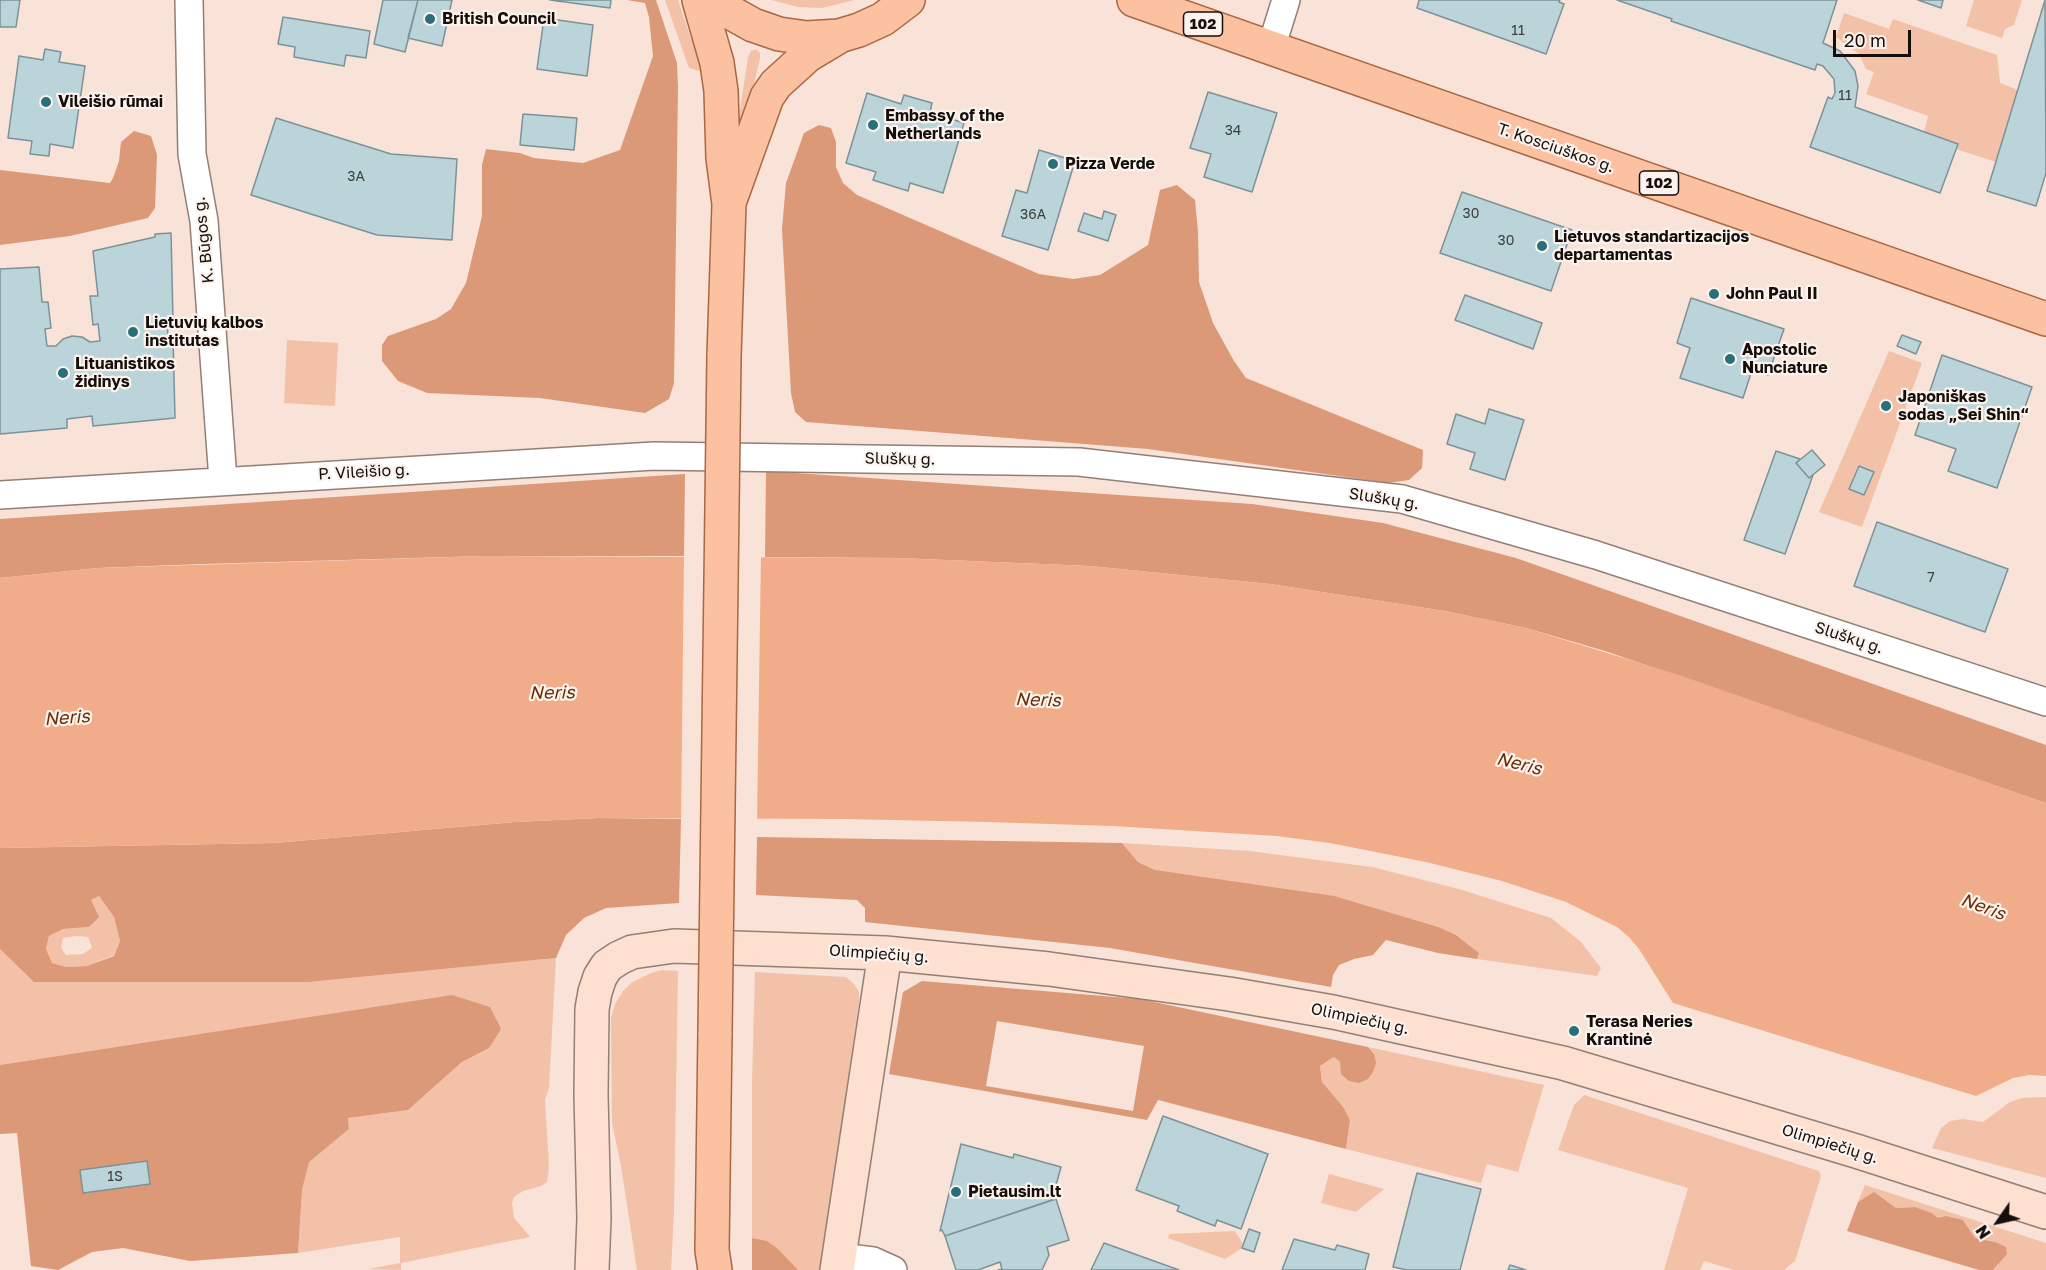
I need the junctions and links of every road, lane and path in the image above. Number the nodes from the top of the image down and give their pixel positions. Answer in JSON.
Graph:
{"nodes":[{"id":1,"x":189,"y":0,"type":"edge"},
{"id":2,"x":699,"y":0,"type":"edge"},
{"id":3,"x":715,"y":0,"type":"edge"},
{"id":4,"x":1134,"y":0,"type":"edge"},
{"id":5,"x":1286,"y":0,"type":"edge"},
{"id":6,"x":910,"y":1,"type":"edge"},
{"id":7,"x":839,"y":36,"type":"junction"},
{"id":8,"x":1271,"y":48,"type":"junction"},
{"id":9,"x":729,"y":204,"type":"junction"},
{"id":10,"x":2046,"y":319,"type":"edge"},
{"id":11,"x":729,"y":456,"type":"joint"},
{"id":12,"x":223,"y":480,"type":"junction"},
{"id":13,"x":0,"y":495,"type":"edge"},
{"id":14,"x":2046,"y":702,"type":"edge"},
{"id":15,"x":885,"y":953,"type":"junction"},
{"id":16,"x":2046,"y":1212,"type":"edge"},
{"id":17,"x":594,"y":1218,"type":"junction"},
{"id":18,"x":711,"y":1263,"type":"edge"},
{"id":19,"x":839,"y":1264,"type":"edge"},
{"id":20,"x":592,"y":1270,"type":"edge"},
{"id":21,"x":610,"y":1270,"type":"edge"},
{"id":22,"x":893,"y":1270,"type":"edge"}],
"edges":[{"from":1,"to":12,"type":"street","name":"K. Būgos g."},
{"from":2,"to":9,"type":"main road"},
{"from":3,"to":7,"type":"main road"},
{"from":4,"to":8,"type":"main road","name":"T. Kosciuškos g.","number":"102"},
{"from":5,"to":8,"type":"street"},
{"from":6,"to":7,"type":"main road"},
{"from":7,"to":9,"type":"main road"},
{"from":8,"to":10,"type":"main road","name":"T. Kosciuškos g.","number":"102"},
{"from":9,"to":18,"type":"main road","bridge":true},
{"from":11,"to":12,"type":"street","name":"P. Vileišio g."},
{"from":11,"to":14,"type":"street","name":"Sluškų g."},
{"from":12,"to":13,"type":"street","name":"P. Vileišio g."},
{"from":15,"to":16,"type":"street","name":"Olimpiečių g."},
{"from":15,"to":17,"type":"street","name":"Olimpiečių g."},
{"from":15,"to":19,"type":"street"},
{"from":17,"to":20,"type":"street"},
{"from":17,"to":21,"type":"street"},
{"from":19,"to":22,"type":"street"}]}
